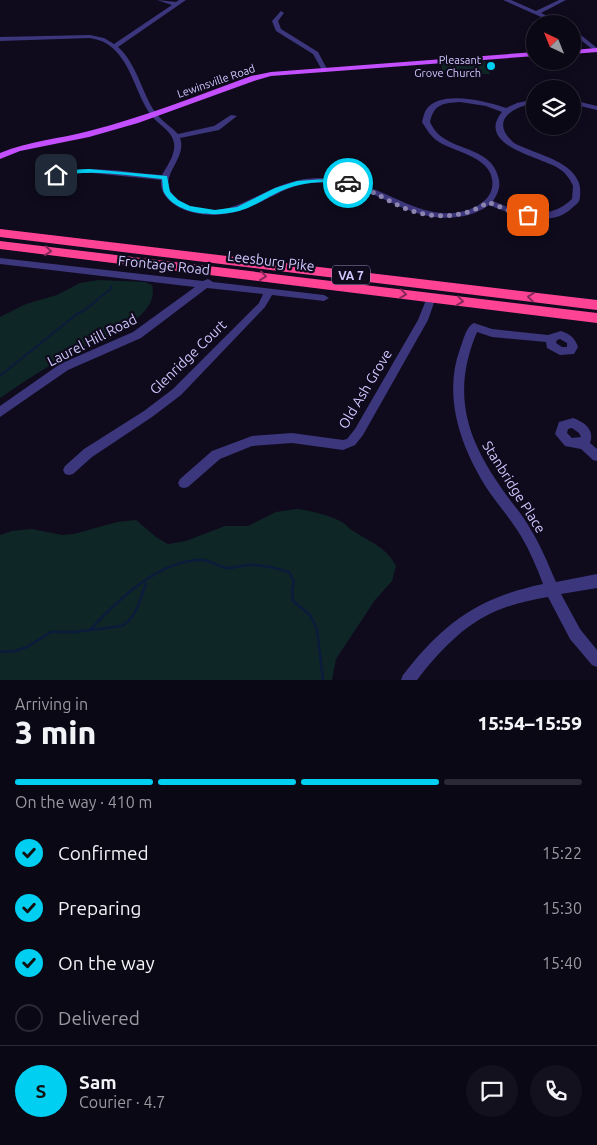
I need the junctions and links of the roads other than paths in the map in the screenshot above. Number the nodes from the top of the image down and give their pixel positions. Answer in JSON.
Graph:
{"nodes":[{"id":1,"x":160,"y":0,"type":"edge"},
{"id":2,"x":183,"y":0,"type":"edge"},
{"id":3,"x":506,"y":0,"type":"edge"},
{"id":4,"x":563,"y":0,"type":"edge"},
{"id":5,"x":177,"y":4,"type":"junction"},
{"id":6,"x":538,"y":12,"type":"junction"},
{"id":7,"x":281,"y":13,"type":"dead end"},
{"id":8,"x":544,"y":15,"type":"edge"},
{"id":9,"x":581,"y":37,"type":"edge"},
{"id":10,"x":0,"y":39,"type":"edge"},
{"id":11,"x":113,"y":47,"type":"junction"},
{"id":12,"x":597,"y":50,"type":"edge"},
{"id":13,"x":581,"y":51,"type":"edge"},
{"id":14,"x":526,"y":55,"type":"edge"},
{"id":15,"x":324,"y":69,"type":"junction"},
{"id":16,"x":526,"y":103,"type":"edge"},
{"id":17,"x":581,"y":104,"type":"edge"},
{"id":18,"x":597,"y":108,"type":"edge"},
{"id":19,"x":507,"y":111,"type":"junction"},
{"id":20,"x":153,"y":114,"type":"junction"},
{"id":21,"x":233,"y":116,"type":"dead end"},
{"id":22,"x":176,"y":137,"type":"junction"},
{"id":23,"x":0,"y":156,"type":"edge"},
{"id":24,"x":49,"y":178,"type":"dead end"},
{"id":25,"x":165,"y":178,"type":"junction"},
{"id":26,"x":488,"y":202,"type":"junction"},
{"id":27,"x":0,"y":233,"type":"edge"},
{"id":28,"x":0,"y":245,"type":"edge"},
{"id":29,"x":0,"y":261,"type":"edge"},
{"id":30,"x":215,"y":271,"type":"junction"},
{"id":31,"x":207,"y":283,"type":"junction"},
{"id":32,"x":270,"y":291,"type":"junction"},
{"id":33,"x":431,"y":297,"type":"junction"},
{"id":34,"x":324,"y":298,"type":"dead end"},
{"id":35,"x":597,"y":303,"type":"edge"},
{"id":36,"x":597,"y":318,"type":"edge"},
{"id":37,"x":550,"y":339,"type":"dead end"},
{"id":38,"x":0,"y":412,"type":"edge"},
{"id":39,"x":583,"y":443,"type":"dead end"},
{"id":40,"x":597,"y":456,"type":"edge"},
{"id":41,"x":69,"y":470,"type":"dead end"},
{"id":42,"x":184,"y":483,"type":"dead end"},
{"id":43,"x":597,"y":581,"type":"edge"},
{"id":44,"x":552,"y":590,"type":"junction"},
{"id":45,"x":597,"y":660,"type":"edge"},
{"id":46,"x":408,"y":680,"type":"edge"}],
"edges":[{"from":1,"to":5,"type":"street"},
{"from":2,"to":5,"type":"street"},
{"from":3,"to":6,"type":"street"},
{"from":4,"to":6,"type":"street"},
{"from":5,"to":11,"type":"street"},
{"from":6,"to":8,"type":"street"},
{"from":7,"to":15,"type":"street"},
{"from":9,"to":12,"type":"street"},
{"from":10,"to":11,"type":"street"},
{"from":11,"to":20,"type":"street"},
{"from":12,"to":13,"type":"main road"},
{"from":14,"to":15,"type":"main road","name":"Lewinsville Road"},
{"from":15,"to":20,"type":"main road","name":"Lewinsville Road"},
{"from":16,"to":19,"type":"street"},
{"from":17,"to":18,"type":"street"},
{"from":19,"to":26,"type":"street"},
{"from":19,"to":26,"type":"street"},
{"from":20,"to":22,"type":"street"},
{"from":20,"to":23,"type":"main road","name":"Lewinsville Road"},
{"from":21,"to":22,"type":"street"},
{"from":22,"to":25,"type":"street"},
{"from":24,"to":25,"type":"street"},
{"from":25,"to":26,"type":"street"},
{"from":35,"to":27,"type":"highway","name":"Leesburg Pike","number":"VA 7","one_way":true},
{"from":28,"to":30,"type":"highway","name":"Leesburg Pike","number":"VA 7","one_way":true},
{"from":29,"to":31,"type":"street","name":"Frontage Road"},
{"from":30,"to":31,"type":"street","name":"Laurel Hill Road"},
{"from":30,"to":33,"type":"highway","name":"Leesburg Pike","number":"VA 7","one_way":true},
{"from":31,"to":32,"type":"street","name":"Frontage Road"},
{"from":31,"to":38,"type":"street","name":"Laurel Hill Road"},
{"from":32,"to":34,"type":"street","name":"Frontage Road"},
{"from":32,"to":41,"type":"street","name":"Glenridge Court"},
{"from":33,"to":36,"type":"highway","name":"Leesburg Pike","number":"VA 7","one_way":true},
{"from":33,"to":42,"type":"street","name":"Old Ash Grove"},
{"from":37,"to":44,"type":"street","name":"Stanbridge Place"},
{"from":39,"to":40,"type":"street"},
{"from":43,"to":44,"type":"street"},
{"from":44,"to":45,"type":"street"},
{"from":44,"to":46,"type":"street"}]}
